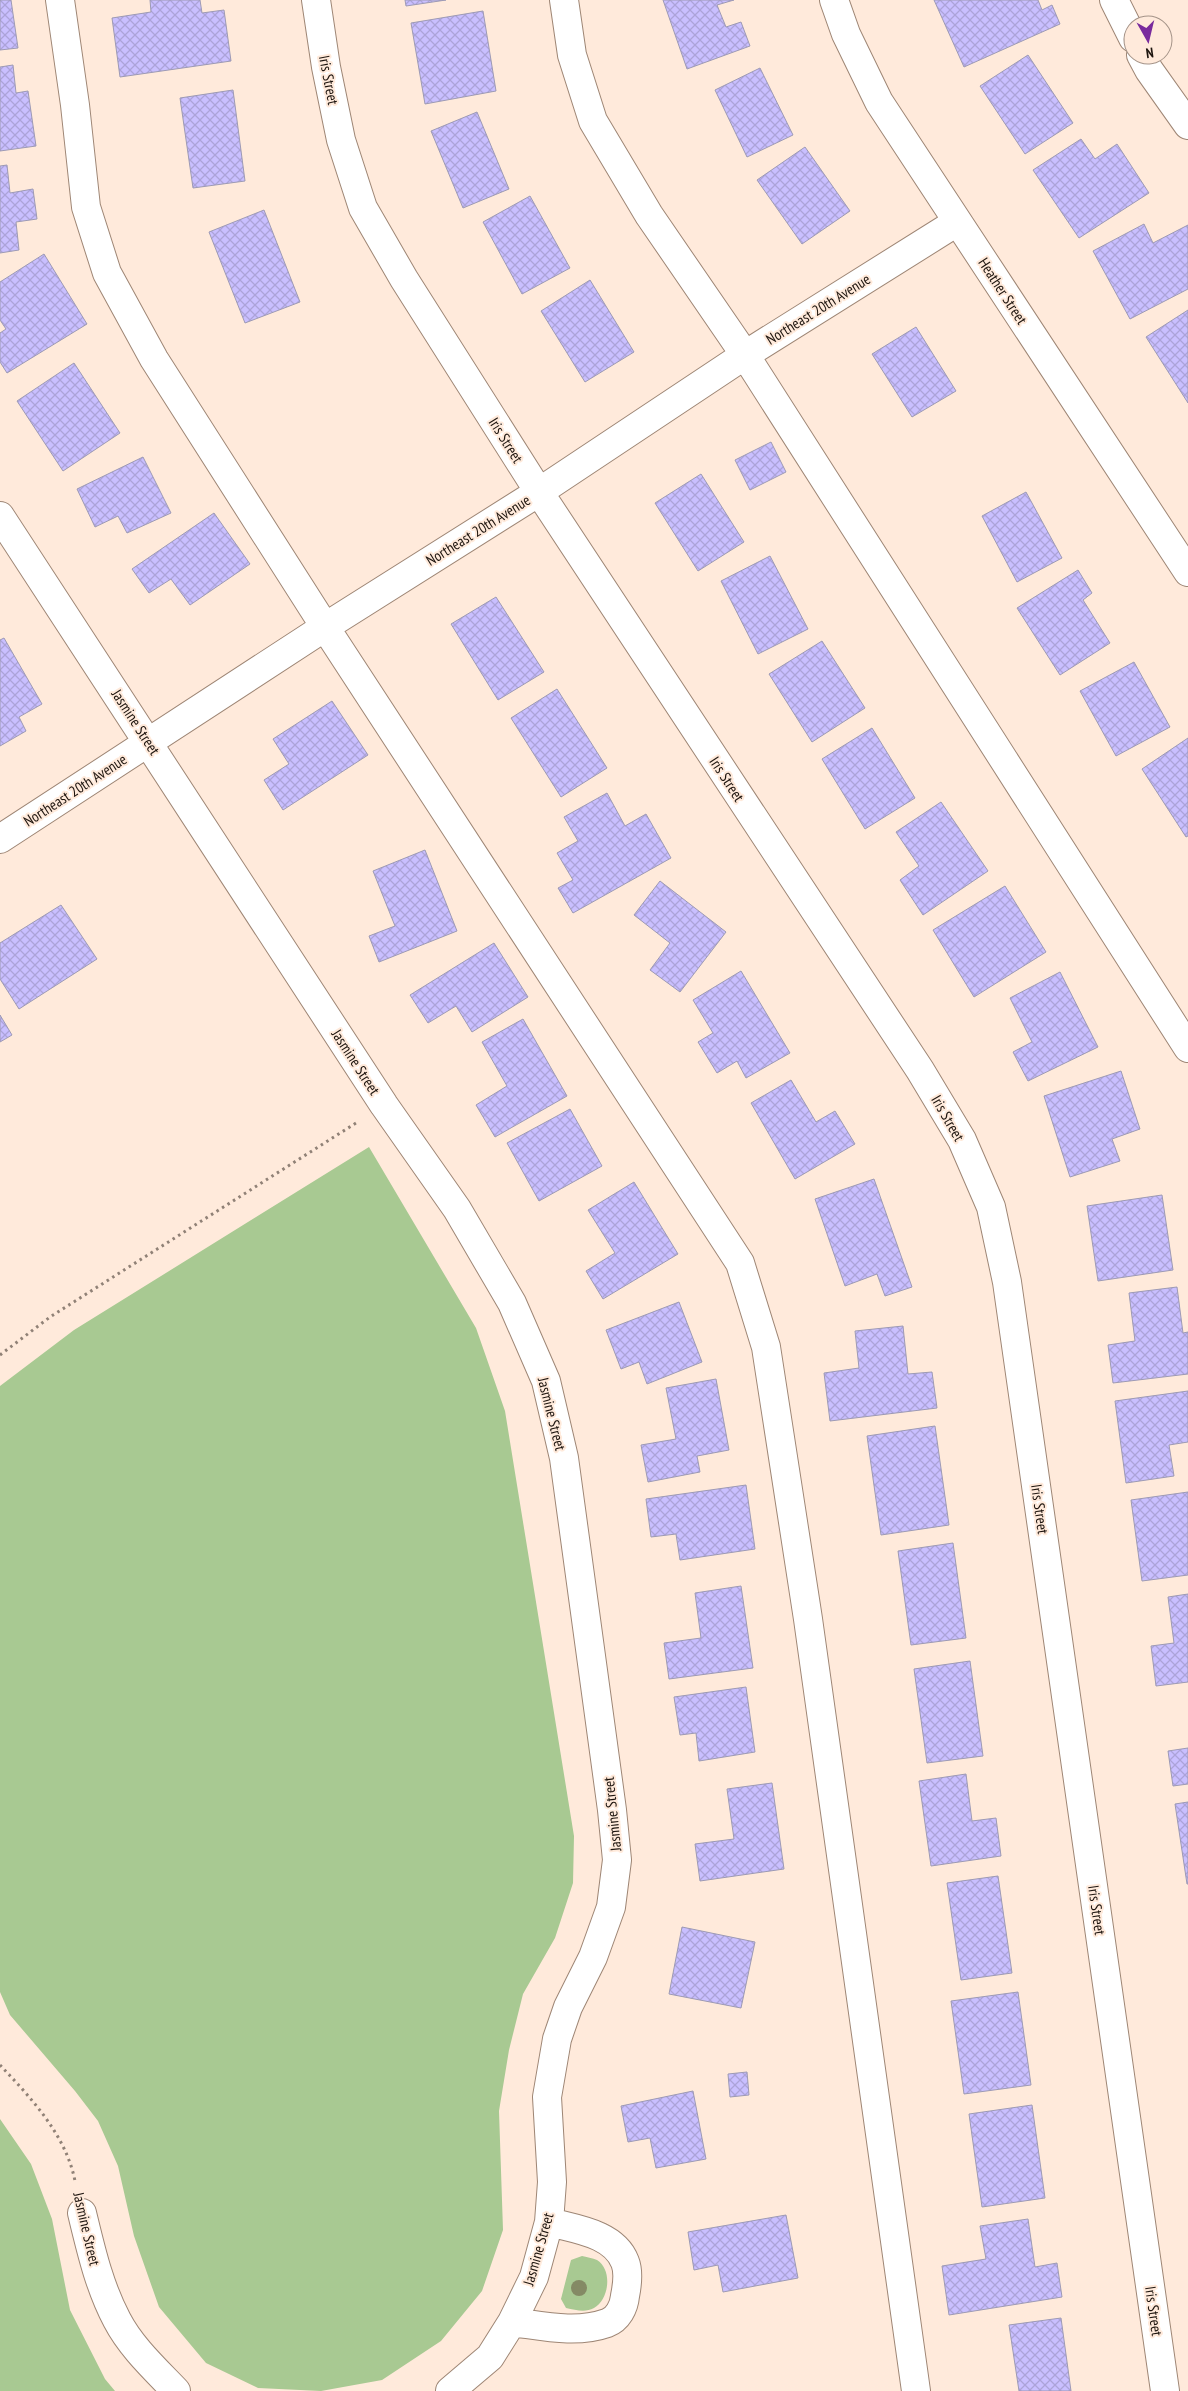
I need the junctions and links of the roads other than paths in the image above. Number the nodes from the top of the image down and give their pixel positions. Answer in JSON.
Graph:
{"nodes":[{"id":1,"x":60,"y":0,"type":"edge"},
{"id":2,"x":316,"y":0,"type":"edge"},
{"id":3,"x":564,"y":0,"type":"edge"},
{"id":4,"x":834,"y":0,"type":"edge"},
{"id":5,"x":1114,"y":0,"type":"edge"},
{"id":6,"x":1123,"y":18,"type":"edge"},
{"id":7,"x":1146,"y":65,"type":"edge"},
{"id":8,"x":1188,"y":125,"type":"edge"},
{"id":9,"x":958,"y":222,"type":"junction"},
{"id":10,"x":745,"y":355,"type":"junction"},
{"id":11,"x":539,"y":492,"type":"junction"},
{"id":12,"x":0,"y":516,"type":"edge"},
{"id":13,"x":1188,"y":572,"type":"edge"},
{"id":14,"x":325,"y":627,"type":"junction"},
{"id":15,"x":149,"y":741,"type":"junction"},
{"id":16,"x":0,"y":839,"type":"edge"},
{"id":17,"x":1188,"y":1048,"type":"edge"},
{"id":18,"x":82,"y":2213,"type":"road end"},
{"id":19,"x":549,"y":2222,"type":"junction"},
{"id":20,"x":512,"y":2322,"type":"junction"},
{"id":21,"x":176,"y":2391,"type":"edge"},
{"id":22,"x":450,"y":2391,"type":"edge"},
{"id":23,"x":916,"y":2391,"type":"edge"},
{"id":24,"x":1165,"y":2391,"type":"edge"}],
"edges":[{"from":1,"to":14,"type":"street"},
{"from":2,"to":11,"type":"street","name":"Iris Street"},
{"from":3,"to":10,"type":"street"},
{"from":4,"to":9,"type":"street","name":"Heather Street"},
{"from":5,"to":6,"type":"street"},
{"from":7,"to":8,"type":"street"},
{"from":9,"to":10,"type":"street","name":"Northeast 20th Avenue"},
{"from":9,"to":13,"type":"street","name":"Heather Street"},
{"from":10,"to":11,"type":"street","name":"Northeast 20th Avenue"},
{"from":10,"to":17,"type":"street"},
{"from":11,"to":14,"type":"street","name":"Northeast 20th Avenue"},
{"from":11,"to":24,"type":"street","name":"Iris Street"},
{"from":12,"to":15,"type":"street","name":"Jasmine Street"},
{"from":14,"to":15,"type":"street","name":"Northeast 20th Avenue"},
{"from":14,"to":23,"type":"street"},
{"from":15,"to":16,"type":"street","name":"Northeast 20th Avenue"},
{"from":15,"to":19,"type":"street","name":"Jasmine Street"},
{"from":18,"to":21,"type":"street","name":"Jasmine Street"},
{"from":19,"to":20,"type":"street","name":"Jasmine Street"},
{"from":19,"to":20,"type":"street"},
{"from":20,"to":22,"type":"street","name":"Jasmine Street"}]}
